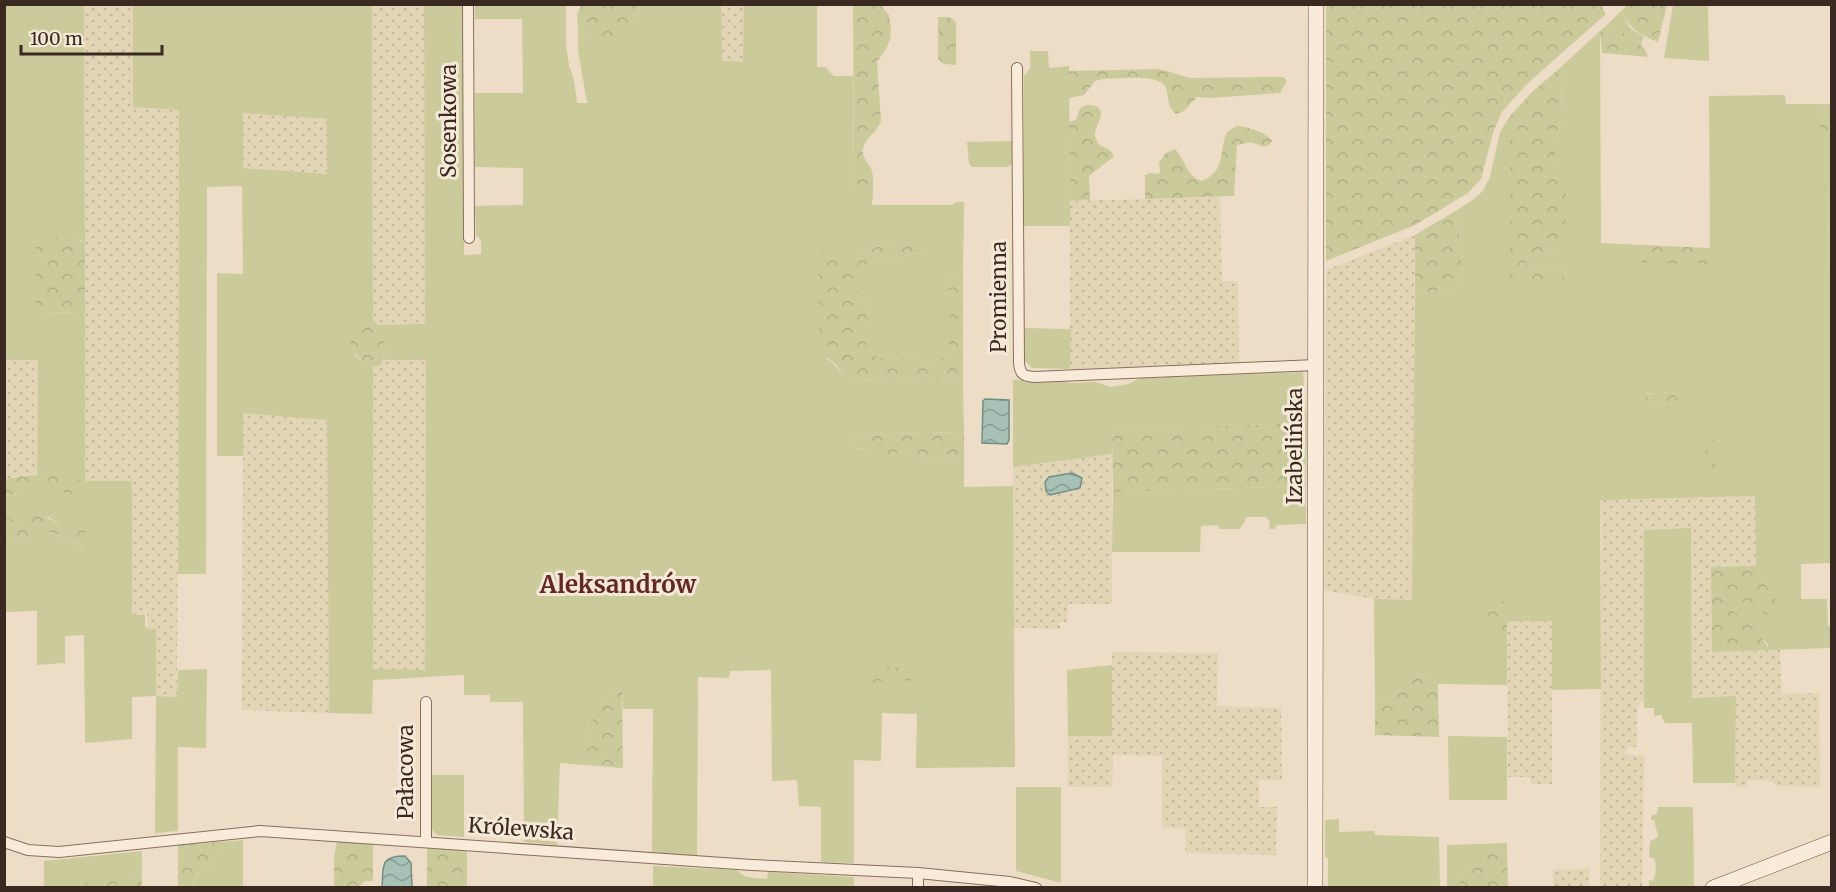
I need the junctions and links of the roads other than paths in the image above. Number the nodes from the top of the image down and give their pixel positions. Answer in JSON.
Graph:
{"nodes":[{"id":1,"x":468,"y":4,"type":"edge"},
{"id":2,"x":1316,"y":4,"type":"edge"},
{"id":3,"x":1017,"y":68,"type":"dead end"},
{"id":4,"x":469,"y":238,"type":"dead end"},
{"id":5,"x":1316,"y":365,"type":"junction"},
{"id":6,"x":426,"y":702,"type":"dead end"},
{"id":7,"x":4,"y":842,"type":"edge"},
{"id":8,"x":426,"y":842,"type":"junction"},
{"id":9,"x":1832,"y":842,"type":"edge"},
{"id":10,"x":918,"y":873,"type":"junction"},
{"id":11,"x":918,"y":888,"type":"edge"},
{"id":12,"x":1036,"y":888,"type":"edge"},
{"id":13,"x":1315,"y":888,"type":"edge"},
{"id":14,"x":1713,"y":888,"type":"edge"}],
"edges":[{"from":1,"to":4,"type":"street","name":"Sosenkowa"},
{"from":2,"to":5,"type":"street","name":"Izabelińska"},
{"from":3,"to":5,"type":"street","name":"Promienna"},
{"from":5,"to":13,"type":"street","name":"Izabelińska"},
{"from":6,"to":8,"type":"street","name":"Pałacowa"},
{"from":7,"to":8,"type":"street","name":"Królewska"},
{"from":8,"to":10,"type":"street","name":"Królewska"},
{"from":9,"to":14,"type":"street"},
{"from":10,"to":11,"type":"street"},
{"from":10,"to":12,"type":"street","name":"Królewska"}]}
